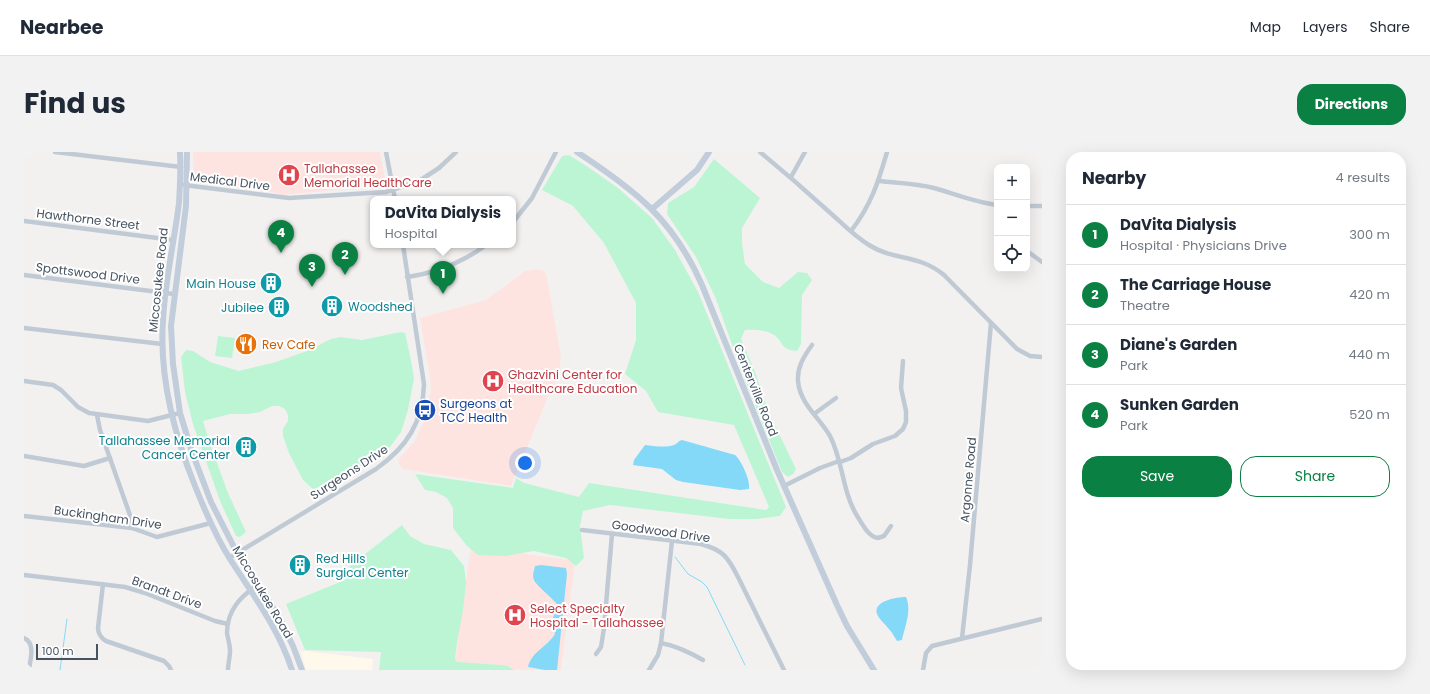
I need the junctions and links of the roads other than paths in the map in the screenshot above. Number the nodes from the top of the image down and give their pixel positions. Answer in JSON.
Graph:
{"nodes":[{"id":1,"x":55,"y":152,"type":"edge"},
{"id":2,"x":180,"y":152,"type":"edge"},
{"id":3,"x":188,"y":152,"type":"edge"},
{"id":4,"x":386,"y":152,"type":"edge"},
{"id":5,"x":456,"y":152,"type":"edge"},
{"id":6,"x":556,"y":152,"type":"edge"},
{"id":7,"x":576,"y":152,"type":"edge"},
{"id":8,"x":709,"y":152,"type":"edge"},
{"id":9,"x":760,"y":152,"type":"edge"},
{"id":10,"x":805,"y":152,"type":"edge"},
{"id":11,"x":887,"y":152,"type":"edge"},
{"id":12,"x":181,"y":167,"type":"junction"},
{"id":13,"x":791,"y":177,"type":"junction"},
{"id":14,"x":879,"y":181,"type":"junction"},
{"id":15,"x":180,"y":184,"type":"junction"},
{"id":16,"x":187,"y":185,"type":"junction"},
{"id":17,"x":393,"y":190,"type":"junction"},
{"id":18,"x":394,"y":196,"type":"edge"},
{"id":19,"x":994,"y":204,"type":"edge"},
{"id":20,"x":1030,"y":206,"type":"edge"},
{"id":21,"x":1042,"y":206,"type":"edge"},
{"id":22,"x":652,"y":209,"type":"junction"},
{"id":23,"x":516,"y":218,"type":"edge"},
{"id":24,"x":24,"y":221,"type":"edge"},
{"id":25,"x":851,"y":231,"type":"junction"},
{"id":26,"x":173,"y":240,"type":"junction"},
{"id":27,"x":403,"y":248,"type":"edge"},
{"id":28,"x":481,"y":248,"type":"edge"},
{"id":29,"x":1030,"y":253,"type":"edge"},
{"id":30,"x":1042,"y":262,"type":"edge"},
{"id":31,"x":169,"y":270,"type":"junction"},
{"id":32,"x":177,"y":271,"type":"junction"},
{"id":33,"x":24,"y":275,"type":"edge"},
{"id":34,"x":407,"y":277,"type":"junction"},
{"id":35,"x":165,"y":293,"type":"junction"},
{"id":36,"x":174,"y":294,"type":"junction"},
{"id":37,"x":991,"y":323,"type":"junction"},
{"id":38,"x":163,"y":325,"type":"junction"},
{"id":39,"x":24,"y":328,"type":"edge"},
{"id":40,"x":162,"y":344,"type":"junction"},
{"id":41,"x":172,"y":344,"type":"junction"},
{"id":42,"x":812,"y":345,"type":"dead end"},
{"id":43,"x":1042,"y":357,"type":"edge"},
{"id":44,"x":902,"y":361,"type":"dead end"},
{"id":45,"x":24,"y":381,"type":"edge"},
{"id":46,"x":836,"y":398,"type":"dead end"},
{"id":47,"x":180,"y":413,"type":"junction"},
{"id":48,"x":814,"y":414,"type":"junction"},
{"id":49,"x":97,"y":415,"type":"junction"},
{"id":50,"x":172,"y":415,"type":"junction"},
{"id":51,"x":24,"y":456,"type":"edge"},
{"id":52,"x":110,"y":458,"type":"junction"},
{"id":53,"x":840,"y":461,"type":"junction"},
{"id":54,"x":784,"y":486,"type":"junction"},
{"id":55,"x":24,"y":516,"type":"edge"},
{"id":56,"x":211,"y":523,"type":"junction"},
{"id":57,"x":891,"y":526,"type":"dead end"},
{"id":58,"x":132,"y":528,"type":"junction"},
{"id":59,"x":582,"y":530,"type":"dead end"},
{"id":60,"x":612,"y":534,"type":"junction"},
{"id":61,"x":672,"y":541,"type":"junction"},
{"id":62,"x":237,"y":553,"type":"junction"},
{"id":63,"x":229,"y":558,"type":"junction"},
{"id":64,"x":24,"y":575,"type":"edge"},
{"id":65,"x":103,"y":584,"type":"junction"},
{"id":66,"x":258,"y":585,"type":"junction"},
{"id":67,"x":250,"y":590,"type":"junction"},
{"id":68,"x":1042,"y":619,"type":"edge"},
{"id":69,"x":228,"y":624,"type":"junction"},
{"id":70,"x":24,"y":638,"type":"edge"},
{"id":71,"x":962,"y":638,"type":"junction"},
{"id":72,"x":662,"y":643,"type":"junction"},
{"id":73,"x":596,"y":654,"type":"dead end"},
{"id":74,"x":703,"y":660,"type":"dead end"},
{"id":75,"x":29,"y":670,"type":"edge"},
{"id":76,"x":171,"y":670,"type":"edge"},
{"id":77,"x":228,"y":670,"type":"edge"},
{"id":78,"x":292,"y":670,"type":"edge"},
{"id":79,"x":302,"y":670,"type":"edge"},
{"id":80,"x":649,"y":670,"type":"edge"},
{"id":81,"x":784,"y":670,"type":"edge"},
{"id":82,"x":874,"y":670,"type":"edge"},
{"id":83,"x":923,"y":670,"type":"edge"}],
"edges":[{"from":1,"to":12,"type":"street"},
{"from":2,"to":12,"type":"street","name":"Miccosukee Road"},
{"from":3,"to":16,"type":"street","name":"Miccosukee Road"},
{"from":4,"to":17,"type":"street"},
{"from":5,"to":17,"type":"street","name":"Medical Drive"},
{"from":6,"to":23,"type":"street"},
{"from":7,"to":22,"type":"street","name":"Centerville Road"},
{"from":8,"to":22,"type":"street"},
{"from":9,"to":13,"type":"street"},
{"from":10,"to":13,"type":"street"},
{"from":11,"to":14,"type":"street"},
{"from":12,"to":15,"type":"street","name":"Miccosukee Road"},
{"from":13,"to":25,"type":"street"},
{"from":14,"to":19,"type":"street"},
{"from":14,"to":25,"type":"street"},
{"from":15,"to":16,"type":"street","name":"Medical Drive"},
{"from":15,"to":26,"type":"street","name":"Miccosukee Road"},
{"from":16,"to":17,"type":"street","name":"Medical Drive"},
{"from":16,"to":32,"type":"street","name":"Miccosukee Road"},
{"from":17,"to":18,"type":"street"},
{"from":20,"to":21,"type":"street"},
{"from":22,"to":54,"type":"street","name":"Centerville Road"},
{"from":24,"to":26,"type":"street","name":"Hawthorne Street"},
{"from":25,"to":37,"type":"street"},
{"from":26,"to":31,"type":"street","name":"Miccosukee Road"},
{"from":27,"to":34,"type":"street","name":"Surgeons Drive"},
{"from":28,"to":34,"type":"street"},
{"from":29,"to":30,"type":"street"},
{"from":31,"to":32,"type":"street"},
{"from":31,"to":35,"type":"street","name":"Miccosukee Road"},
{"from":32,"to":36,"type":"street","name":"Miccosukee Road"},
{"from":33,"to":35,"type":"street","name":"Spottswood Drive"},
{"from":34,"to":62,"type":"street","name":"Surgeons Drive"},
{"from":35,"to":36,"type":"street","name":"Spottswood Drive"},
{"from":35,"to":38,"type":"street","name":"Miccosukee Road"},
{"from":36,"to":41,"type":"street","name":"Miccosukee Road"},
{"from":37,"to":43,"type":"street"},
{"from":37,"to":71,"type":"street","name":"Argonne Road"},
{"from":38,"to":40,"type":"street","name":"Miccosukee Road"},
{"from":38,"to":41,"type":"street"},
{"from":39,"to":40,"type":"street"},
{"from":40,"to":50,"type":"street","name":"Miccosukee Road"},
{"from":41,"to":47,"type":"street","name":"Miccosukee Road"},
{"from":42,"to":48,"type":"street"},
{"from":44,"to":53,"type":"street"},
{"from":45,"to":49,"type":"street"},
{"from":46,"to":48,"type":"street"},
{"from":47,"to":50,"type":"street"},
{"from":47,"to":62,"type":"street","name":"Miccosukee Road"},
{"from":48,"to":53,"type":"street"},
{"from":49,"to":50,"type":"street"},
{"from":49,"to":52,"type":"street"},
{"from":50,"to":56,"type":"street","name":"Miccosukee Road"},
{"from":51,"to":52,"type":"street"},
{"from":52,"to":58,"type":"street"},
{"from":53,"to":54,"type":"street"},
{"from":53,"to":57,"type":"street"},
{"from":54,"to":82,"type":"street","name":"Centerville Road"},
{"from":55,"to":58,"type":"street","name":"Buckingham Drive"},
{"from":56,"to":58,"type":"street","name":"Buckingham Drive"},
{"from":56,"to":63,"type":"street","name":"Miccosukee Road"},
{"from":59,"to":60,"type":"street","name":"Goodwood Drive"},
{"from":60,"to":61,"type":"street","name":"Goodwood Drive"},
{"from":60,"to":73,"type":"street"},
{"from":61,"to":72,"type":"street"},
{"from":61,"to":81,"type":"street","name":"Goodwood Drive"},
{"from":62,"to":63,"type":"street","name":"Surgeons Drive"},
{"from":62,"to":66,"type":"street","name":"Miccosukee Road"},
{"from":63,"to":67,"type":"street","name":"Miccosukee Road"},
{"from":64,"to":65,"type":"street","name":"Brandt Drive"},
{"from":65,"to":69,"type":"street","name":"Brandt Drive"},
{"from":65,"to":76,"type":"street"},
{"from":66,"to":67,"type":"street"},
{"from":66,"to":79,"type":"street","name":"Miccosukee Road"},
{"from":67,"to":69,"type":"street"},
{"from":67,"to":78,"type":"street","name":"Miccosukee Road"},
{"from":68,"to":71,"type":"street"},
{"from":69,"to":77,"type":"street"},
{"from":70,"to":75,"type":"street"},
{"from":71,"to":83,"type":"street"},
{"from":72,"to":74,"type":"street"},
{"from":72,"to":80,"type":"street"}]}
